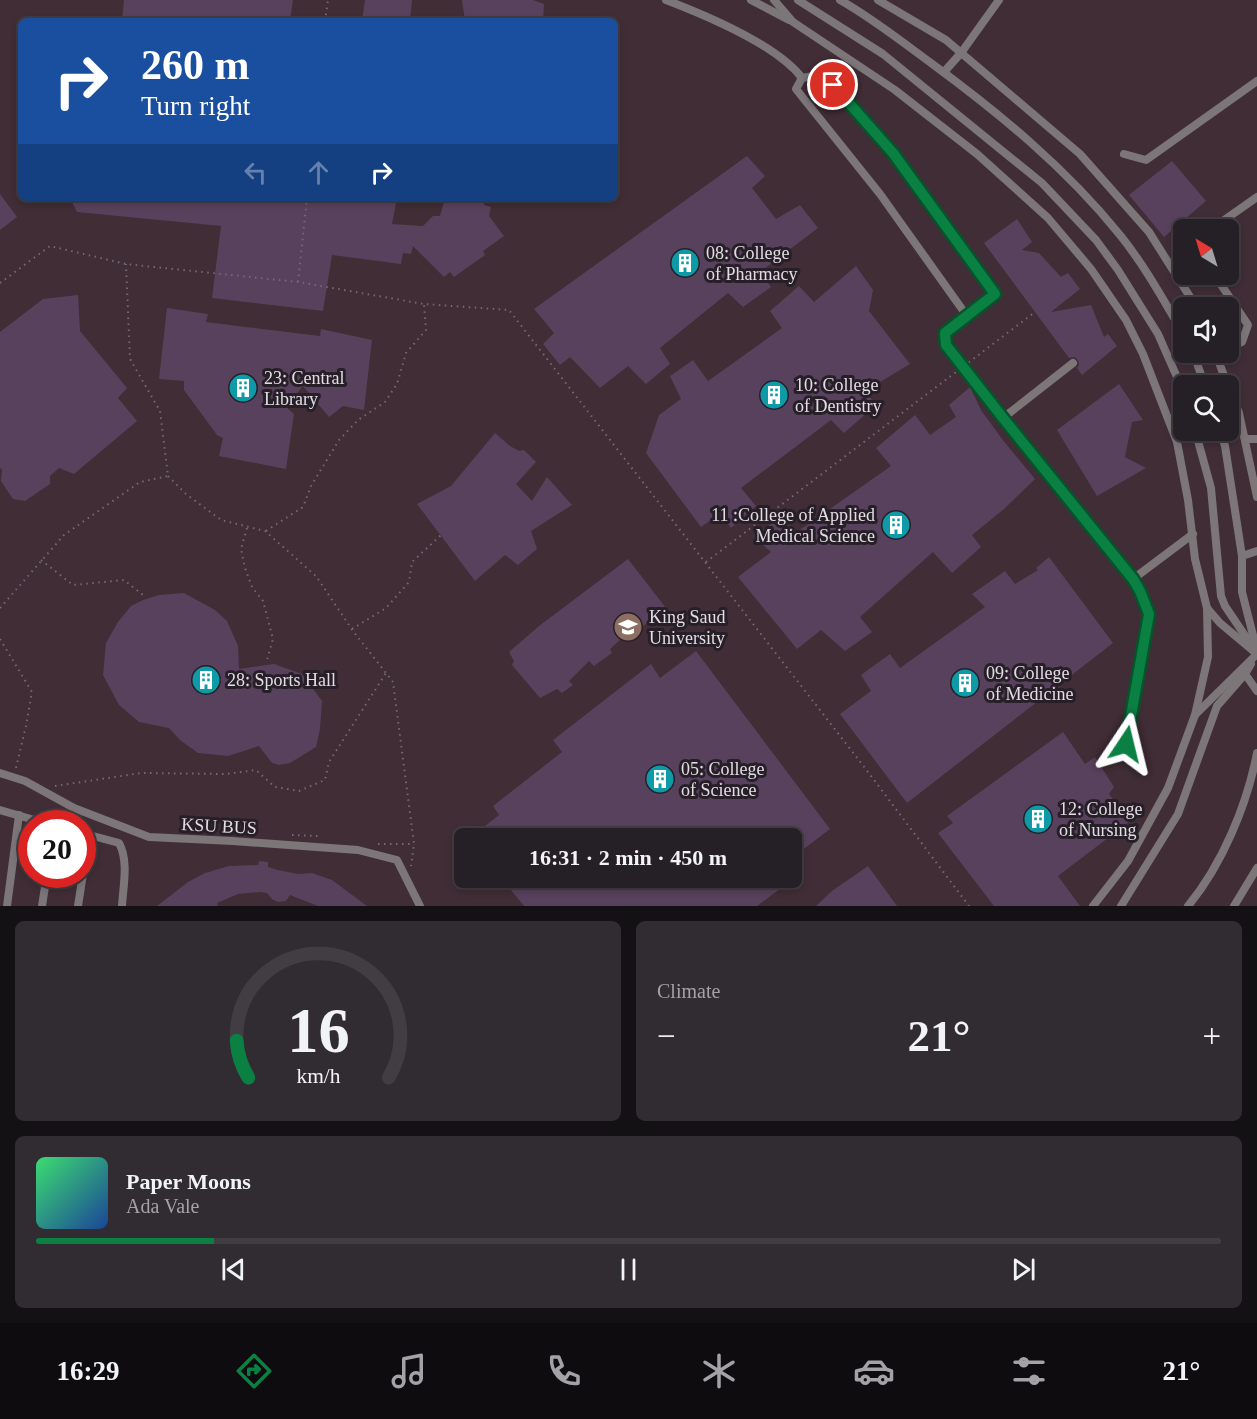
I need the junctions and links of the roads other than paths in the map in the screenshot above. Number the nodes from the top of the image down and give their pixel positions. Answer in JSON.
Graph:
{"nodes":[{"id":1,"x":666,"y":0,"type":"edge"},
{"id":2,"x":751,"y":0,"type":"edge"},
{"id":3,"x":774,"y":0,"type":"edge"},
{"id":4,"x":798,"y":0,"type":"edge"},
{"id":5,"x":840,"y":0,"type":"edge"},
{"id":6,"x":878,"y":0,"type":"edge"},
{"id":7,"x":999,"y":0,"type":"edge"},
{"id":8,"x":793,"y":22,"type":"junction"},
{"id":9,"x":961,"y":53,"type":"junction"},
{"id":10,"x":944,"y":72,"type":"junction"},
{"id":11,"x":802,"y":78,"type":"junction"},
{"id":12,"x":1257,"y":81,"type":"edge"},
{"id":13,"x":1124,"y":154,"type":"dead end"},
{"id":14,"x":1257,"y":197,"type":"edge"},
{"id":15,"x":1226,"y":219,"type":"edge"},
{"id":16,"x":1190,"y":297,"type":"edge"},
{"id":17,"x":1239,"y":312,"type":"edge"},
{"id":18,"x":967,"y":316,"type":"junction"},
{"id":19,"x":1173,"y":316,"type":"edge"},
{"id":20,"x":1239,"y":343,"type":"edge"},
{"id":21,"x":1073,"y":363,"type":"dead end"},
{"id":22,"x":1176,"y":375,"type":"edge"},
{"id":23,"x":1239,"y":413,"type":"edge"},
{"id":24,"x":1003,"y":418,"type":"junction"},
{"id":25,"x":1245,"y":439,"type":"junction"},
{"id":26,"x":1257,"y":440,"type":"edge"},
{"id":27,"x":1198,"y":441,"type":"edge"},
{"id":28,"x":1223,"y":441,"type":"edge"},
{"id":29,"x":1257,"y":497,"type":"edge"},
{"id":30,"x":1193,"y":534,"type":"junction"},
{"id":31,"x":1257,"y":550,"type":"edge"},
{"id":32,"x":1242,"y":556,"type":"junction"},
{"id":33,"x":1133,"y":579,"type":"junction"},
{"id":34,"x":1207,"y":608,"type":"junction"},
{"id":35,"x":1257,"y":654,"type":"edge"},
{"id":36,"x":1245,"y":674,"type":"junction"},
{"id":37,"x":1257,"y":691,"type":"edge"},
{"id":38,"x":1195,"y":715,"type":"junction"},
{"id":39,"x":1126,"y":744,"type":"dead end"},
{"id":40,"x":1257,"y":753,"type":"edge"},
{"id":41,"x":0,"y":773,"type":"edge"},
{"id":42,"x":0,"y":810,"type":"edge"},
{"id":43,"x":18,"y":815,"type":"edge"},
{"id":44,"x":18,"y":823,"type":"edge"},
{"id":45,"x":96,"y":837,"type":"edge"},
{"id":46,"x":1257,"y":868,"type":"edge"},
{"id":47,"x":45,"y":888,"type":"edge"},
{"id":48,"x":80,"y":888,"type":"edge"},
{"id":49,"x":7,"y":906,"type":"edge"},
{"id":50,"x":42,"y":906,"type":"edge"},
{"id":51,"x":78,"y":906,"type":"edge"},
{"id":52,"x":122,"y":906,"type":"edge"},
{"id":53,"x":420,"y":906,"type":"edge"},
{"id":54,"x":1093,"y":906,"type":"edge"},
{"id":55,"x":1121,"y":906,"type":"edge"},
{"id":56,"x":1188,"y":906,"type":"edge"},
{"id":57,"x":1234,"y":906,"type":"edge"}],
"edges":[{"from":1,"to":11,"type":"lane"},
{"from":2,"to":8,"type":"lane"},
{"from":3,"to":8,"type":"lane"},
{"from":4,"to":22,"type":"lane"},
{"from":5,"to":10,"type":"lane"},
{"from":6,"to":9,"type":"lane"},
{"from":7,"to":9,"type":"lane"},
{"from":8,"to":30,"type":"lane"},
{"from":9,"to":10,"type":"lane"},
{"from":9,"to":16,"type":"lane"},
{"from":10,"to":19,"type":"lane"},
{"from":11,"to":18,"type":"lane"},
{"from":11,"to":18,"type":"lane"},
{"from":12,"to":13,"type":"lane"},
{"from":14,"to":15,"type":"lane"},
{"from":17,"to":20,"type":"lane"},
{"from":18,"to":24,"type":"lane"},
{"from":21,"to":24,"type":"lane"},
{"from":23,"to":25,"type":"lane"},
{"from":24,"to":33,"type":"lane"},
{"from":25,"to":26,"type":"lane"},
{"from":25,"to":29,"type":"lane"},
{"from":27,"to":35,"type":"lane"},
{"from":28,"to":32,"type":"lane"},
{"from":30,"to":33,"type":"lane"},
{"from":30,"to":34,"type":"lane"},
{"from":31,"to":32,"type":"lane"},
{"from":32,"to":35,"type":"lane"},
{"from":33,"to":39,"type":"lane"},
{"from":34,"to":35,"type":"lane"},
{"from":34,"to":38,"type":"lane"},
{"from":35,"to":36,"type":"lane"},
{"from":35,"to":38,"type":"lane"},
{"from":36,"to":37,"type":"lane"},
{"from":36,"to":55,"type":"lane"},
{"from":38,"to":54,"type":"lane"},
{"from":40,"to":56,"type":"lane"},
{"from":41,"to":53,"type":"lane","name":"KSU BUS"},
{"from":42,"to":43,"type":"lane"},
{"from":44,"to":49,"type":"lane"},
{"from":45,"to":52,"type":"lane"},
{"from":46,"to":57,"type":"lane"},
{"from":47,"to":50,"type":"lane"},
{"from":48,"to":51,"type":"lane"}]}
